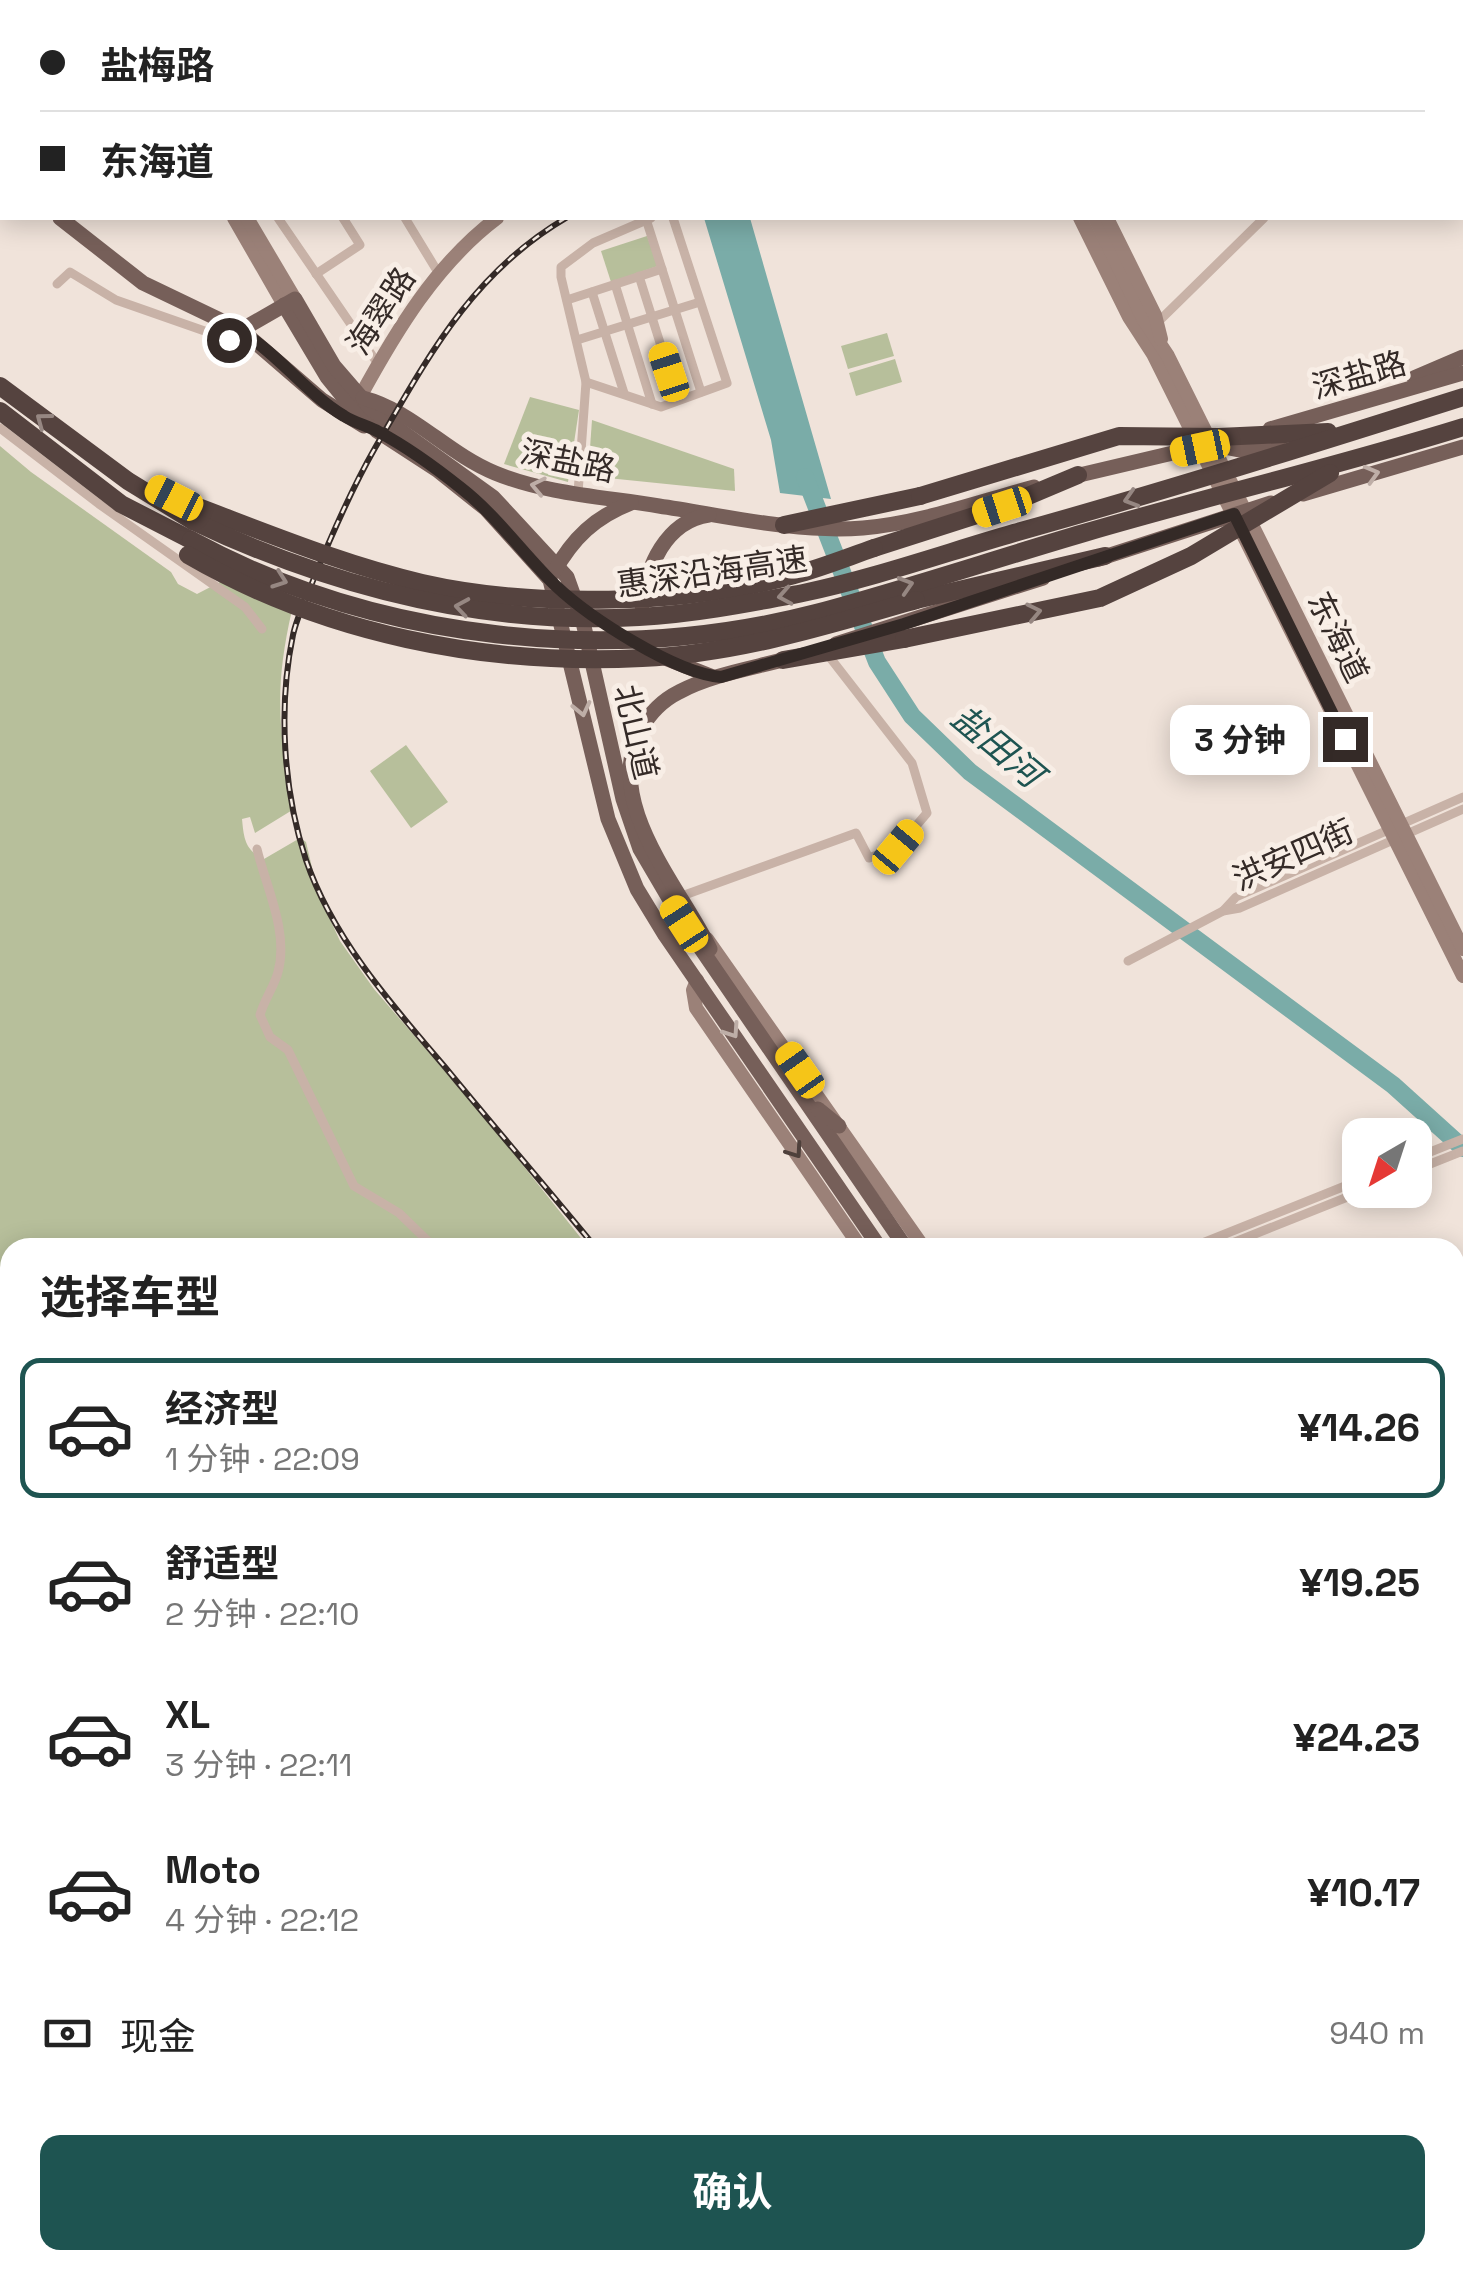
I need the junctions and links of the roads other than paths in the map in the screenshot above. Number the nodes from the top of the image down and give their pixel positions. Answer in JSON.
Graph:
{"nodes":[{"id":1,"x":63,"y":220,"type":"edge"},
{"id":2,"x":235,"y":220,"type":"edge"},
{"id":3,"x":248,"y":220,"type":"edge"},
{"id":4,"x":279,"y":220,"type":"edge"},
{"id":5,"x":345,"y":220,"type":"edge"},
{"id":6,"x":405,"y":220,"type":"edge"},
{"id":7,"x":495,"y":220,"type":"edge"},
{"id":8,"x":645,"y":220,"type":"edge"},
{"id":9,"x":650,"y":220,"type":"edge"},
{"id":10,"x":674,"y":220,"type":"edge"},
{"id":11,"x":1081,"y":220,"type":"edge"},
{"id":12,"x":1096,"y":220,"type":"edge"},
{"id":13,"x":1108,"y":220,"type":"edge"},
{"id":14,"x":1262,"y":220,"type":"edge"},
{"id":15,"x":662,"y":268,"type":"junction"},
{"id":16,"x":316,"y":274,"type":"junction"},
{"id":17,"x":439,"y":274,"type":"junction"},
{"id":18,"x":639,"y":276,"type":"junction"},
{"id":19,"x":57,"y":284,"type":"dead end"},
{"id":20,"x":615,"y":284,"type":"junction"},
{"id":21,"x":592,"y":292,"type":"junction"},
{"id":22,"x":566,"y":300,"type":"junction"},
{"id":23,"x":290,"y":302,"type":"junction"},
{"id":24,"x":700,"y":302,"type":"junction"},
{"id":25,"x":675,"y":308,"type":"junction"},
{"id":26,"x":651,"y":316,"type":"junction"},
{"id":27,"x":1151,"y":321,"type":"junction"},
{"id":28,"x":628,"y":324,"type":"junction"},
{"id":29,"x":605,"y":331,"type":"junction"},
{"id":30,"x":246,"y":334,"type":"junction"},
{"id":31,"x":577,"y":340,"type":"junction"},
{"id":32,"x":1159,"y":351,"type":"junction"},
{"id":33,"x":1463,"y":357,"type":"edge"},
{"id":34,"x":378,"y":364,"type":"junction"},
{"id":35,"x":1463,"y":373,"type":"edge"},
{"id":36,"x":586,"y":382,"type":"junction"},
{"id":37,"x":0,"y":386,"type":"edge"},
{"id":38,"x":701,"y":392,"type":"junction"},
{"id":39,"x":624,"y":393,"type":"junction"},
{"id":40,"x":360,"y":397,"type":"junction"},
{"id":41,"x":1463,"y":398,"type":"edge"},
{"id":42,"x":678,"y":400,"type":"junction"},
{"id":43,"x":652,"y":404,"type":"junction"},
{"id":44,"x":0,"y":411,"type":"edge"},
{"id":45,"x":1298,"y":422,"type":"junction"},
{"id":46,"x":1463,"y":426,"type":"edge"},
{"id":47,"x":0,"y":428,"type":"edge"},
{"id":48,"x":1358,"y":430,"type":"junction"},
{"id":49,"x":378,"y":431,"type":"junction"},
{"id":50,"x":1206,"y":446,"type":"junction"},
{"id":51,"x":426,"y":447,"type":"junction"},
{"id":52,"x":1463,"y":448,"type":"edge"},
{"id":53,"x":1352,"y":460,"type":"junction"},
{"id":54,"x":473,"y":463,"type":"junction"},
{"id":55,"x":1078,"y":476,"type":"junction"},
{"id":56,"x":578,"y":493,"type":"junction"},
{"id":57,"x":634,"y":502,"type":"junction"},
{"id":58,"x":1239,"y":513,"type":"junction"},
{"id":59,"x":196,"y":514,"type":"junction"},
{"id":60,"x":713,"y":514,"type":"junction"},
{"id":61,"x":845,"y":521,"type":"junction"},
{"id":62,"x":784,"y":525,"type":"joint"},
{"id":63,"x":190,"y":548,"type":"junction"},
{"id":64,"x":1105,"y":556,"type":"junction"},
{"id":65,"x":554,"y":572,"type":"junction"},
{"id":66,"x":578,"y":604,"type":"junction"},
{"id":67,"x":262,"y":628,"type":"dead end"},
{"id":68,"x":896,"y":635,"type":"junction"},
{"id":69,"x":827,"y":649,"type":"junction"},
{"id":70,"x":656,"y":654,"type":"junction"},
{"id":71,"x":783,"y":660,"type":"joint"},
{"id":72,"x":721,"y":677,"type":"junction"},
{"id":73,"x":1463,"y":797,"type":"edge"},
{"id":74,"x":1463,"y":809,"type":"edge"},
{"id":75,"x":1397,"y":830,"type":"junction"},
{"id":76,"x":257,"y":849,"type":"dead end"},
{"id":77,"x":679,"y":898,"type":"junction"},
{"id":78,"x":701,"y":930,"type":"junction"},
{"id":79,"x":1463,"y":950,"type":"edge"},
{"id":80,"x":1128,"y":961,"type":"dead end"},
{"id":81,"x":1463,"y":976,"type":"edge"},
{"id":82,"x":697,"y":980,"type":"junction"},
{"id":83,"x":732,"y":994,"type":"junction"},
{"id":84,"x":803,"y":1098,"type":"junction"},
{"id":85,"x":839,"y":1126,"type":"junction"},
{"id":86,"x":1463,"y":1138,"type":"edge"},
{"id":87,"x":1432,"y":1151,"type":"edge"},
{"id":88,"x":1463,"y":1152,"type":"edge"},
{"id":89,"x":1432,"y":1163,"type":"edge"},
{"id":90,"x":1342,"y":1187,"type":"edge"},
{"id":91,"x":1342,"y":1199,"type":"edge"},
{"id":92,"x":424,"y":1238,"type":"edge"},
{"id":93,"x":854,"y":1238,"type":"edge"},
{"id":94,"x":873,"y":1238,"type":"edge"},
{"id":95,"x":899,"y":1238,"type":"edge"},
{"id":96,"x":917,"y":1238,"type":"edge"},
{"id":97,"x":1215,"y":1238,"type":"edge"},
{"id":98,"x":1245,"y":1238,"type":"edge"}],
"edges":[{"from":1,"to":30,"type":"main road"},
{"from":2,"to":23,"type":"street","name":"北山道"},
{"from":3,"to":23,"type":"street","name":"北山道"},
{"from":4,"to":16,"type":"street"},
{"from":5,"to":16,"type":"street"},
{"from":6,"to":17,"type":"street"},
{"from":7,"to":17,"type":"street","name":"海翠路"},
{"from":8,"to":22,"type":"street"},
{"from":9,"to":15,"type":"street"},
{"from":10,"to":24,"type":"street"},
{"from":11,"to":32,"type":"street","name":"东海道"},
{"from":12,"to":27,"type":"street","name":"东海道"},
{"from":13,"to":27,"type":"street","name":"东海道"},
{"from":14,"to":27,"type":"street"},
{"from":15,"to":18,"type":"street"},
{"from":15,"to":25,"type":"street"},
{"from":16,"to":34,"type":"street"},
{"from":17,"to":34,"type":"street","name":"海翠路"},
{"from":18,"to":20,"type":"street"},
{"from":18,"to":26,"type":"street"},
{"from":19,"to":30,"type":"street"},
{"from":20,"to":21,"type":"street"},
{"from":20,"to":28,"type":"street"},
{"from":21,"to":22,"type":"street"},
{"from":21,"to":29,"type":"street"},
{"from":22,"to":31,"type":"street"},
{"from":23,"to":30,"type":"main road"},
{"from":23,"to":40,"type":"main road","name":"北山道"},
{"from":23,"to":49,"type":"main road","name":"北山道"},
{"from":24,"to":25,"type":"street"},
{"from":24,"to":38,"type":"street"},
{"from":25,"to":26,"type":"street"},
{"from":25,"to":38,"type":"street"},
{"from":26,"to":28,"type":"street"},
{"from":26,"to":42,"type":"street"},
{"from":27,"to":32,"type":"street","name":"东海道"},
{"from":28,"to":29,"type":"street"},
{"from":28,"to":43,"type":"street"},
{"from":29,"to":31,"type":"street"},
{"from":29,"to":39,"type":"street"},
{"from":30,"to":49,"type":"main road"},
{"from":31,"to":36,"type":"street"},
{"from":32,"to":50,"type":"street","name":"东海道"},
{"from":33,"to":45,"type":"main road"},
{"from":34,"to":40,"type":"street","name":"海翠路"},
{"from":35,"to":45,"type":"main road","name":"深盐路"},
{"from":36,"to":39,"type":"street"},
{"from":36,"to":56,"type":"street"},
{"from":59,"to":37,"type":"highway","one_way":true},
{"from":38,"to":42,"type":"street"},
{"from":39,"to":43,"type":"street"},
{"from":40,"to":51,"type":"main road","name":"北山道"},
{"from":40,"to":54,"type":"main road","name":"深盐路"},
{"from":41,"to":48,"type":"highway","name":"惠深沿海高速","bridge":true},
{"from":41,"to":50,"type":"main road","name":"深盐路"},
{"from":42,"to":43,"type":"street"},
{"from":44,"to":63,"type":"highway"},
{"from":45,"to":50,"type":"main road","name":"深盐路"},
{"from":46,"to":53,"type":"highway","name":"惠深沿海高速","bridge":true},
{"from":46,"to":58,"type":"main road"},
{"from":47,"to":67,"type":"street"},
{"from":48,"to":59,"type":"highway","name":"惠深沿海高速","one_way":true,"bridge":true},
{"from":48,"to":61,"type":"highway","bridge":true},
{"from":49,"to":65,"type":"main road","name":"北山道"},
{"from":50,"to":55,"type":"main road","name":"深盐路"},
{"from":50,"to":58,"type":"street","name":"东海道"},
{"from":51,"to":54,"type":"main road"},
{"from":51,"to":65,"type":"main road","name":"北山道"},
{"from":58,"to":52,"type":"main road","one_way":true},
{"from":63,"to":53,"type":"highway","name":"惠深沿海高速","one_way":true,"bridge":true},
{"from":68,"to":53,"type":"highway","one_way":true,"bridge":true},
{"from":56,"to":54,"type":"main road","name":"深盐路","one_way":true},
{"from":55,"to":59,"type":"highway","bridge":true},
{"from":55,"to":61,"type":"main road","name":"深盐路"},
{"from":56,"to":57,"type":"main road","name":"深盐路"},
{"from":57,"to":60,"type":"main road","name":"深盐路"},
{"from":57,"to":65,"type":"main road"},
{"from":58,"to":64,"type":"main road"},
{"from":58,"to":75,"type":"street","name":"东海道"},
{"from":60,"to":62,"type":"main road","name":"深盐路"},
{"from":60,"to":70,"type":"main road"},
{"from":61,"to":62,"type":"highway"},
{"from":63,"to":64,"type":"highway","bridge":true},
{"from":64,"to":68,"type":"main road"},
{"from":65,"to":66,"type":"main road"},
{"from":65,"to":82,"type":"main road","name":"北山道","one_way":true},
{"from":66,"to":70,"type":"main road"},
{"from":66,"to":83,"type":"main road","name":"北山道"},
{"from":68,"to":69,"type":"main road"},
{"from":68,"to":69,"type":"highway"},
{"from":69,"to":71,"type":"highway"},
{"from":69,"to":77,"type":"street"},
{"from":70,"to":72,"type":"main road"},
{"from":71,"to":72,"type":"main road"},
{"from":72,"to":77,"type":"main road"},
{"from":73,"to":75,"type":"street","name":"洪安四街"},
{"from":74,"to":75,"type":"street","name":"洪安四街"},
{"from":75,"to":79,"type":"street","name":"东海道"},
{"from":75,"to":80,"type":"street","name":"洪安四街"},
{"from":75,"to":81,"type":"street","name":"东海道"},
{"from":76,"to":92,"type":"street"},
{"from":77,"to":78,"type":"main road"},
{"from":78,"to":83,"type":"main road"},
{"from":78,"to":85,"type":"street"},
{"from":82,"to":93,"type":"street","one_way":true},
{"from":82,"to":94,"type":"main road","name":"北山道","one_way":true},
{"from":83,"to":84,"type":"main road","name":"北山道"},
{"from":84,"to":85,"type":"main road"},
{"from":84,"to":95,"type":"main road","name":"北山道"},
{"from":85,"to":96,"type":"street"},
{"from":86,"to":87,"type":"street"},
{"from":88,"to":89,"type":"street"},
{"from":90,"to":97,"type":"street"},
{"from":91,"to":98,"type":"street"}]}
